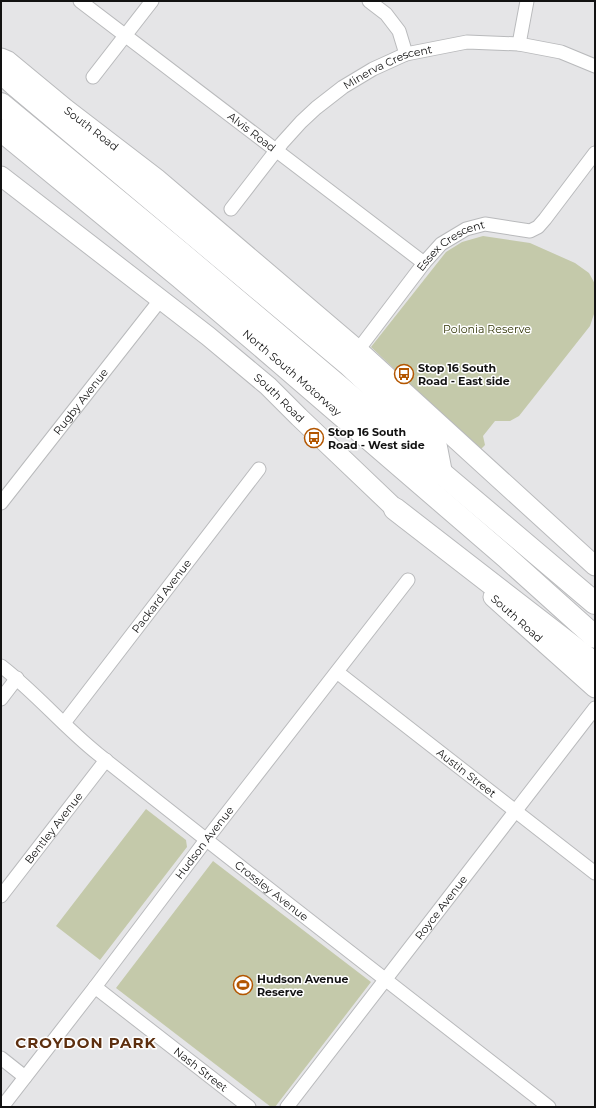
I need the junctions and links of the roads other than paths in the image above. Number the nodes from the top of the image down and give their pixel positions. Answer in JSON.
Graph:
{"nodes":[{"id":1,"x":80,"y":1,"type":"edge"},
{"id":2,"x":152,"y":1,"type":"edge"},
{"id":3,"x":369,"y":1,"type":"edge"},
{"id":4,"x":527,"y":1,"type":"edge"},
{"id":5,"x":125,"y":36,"type":"junction"},
{"id":6,"x":519,"y":44,"type":"junction"},
{"id":7,"x":406,"y":54,"type":"junction"},
{"id":8,"x":1,"y":58,"type":"edge"},
{"id":9,"x":595,"y":66,"type":"edge"},
{"id":10,"x":1,"y":72,"type":"edge"},
{"id":11,"x":93,"y":77,"type":"dead end"},
{"id":12,"x":1,"y":104,"type":"edge"},
{"id":13,"x":1,"y":130,"type":"edge"},
{"id":14,"x":276,"y":151,"type":"junction"},
{"id":15,"x":595,"y":153,"type":"edge"},
{"id":16,"x":1,"y":176,"type":"edge"},
{"id":17,"x":231,"y":209,"type":"dead end"},
{"id":18,"x":424,"y":263,"type":"junction"},
{"id":19,"x":161,"y":300,"type":"junction"},
{"id":20,"x":358,"y":350,"type":"junction"},
{"id":21,"x":259,"y":469,"type":"dead end"},
{"id":22,"x":441,"y":473,"type":"junction"},
{"id":23,"x":1,"y":503,"type":"edge"},
{"id":24,"x":395,"y":509,"type":"junction"},
{"id":25,"x":595,"y":566,"type":"edge"},
{"id":26,"x":408,"y":580,"type":"dead end"},
{"id":27,"x":595,"y":603,"type":"edge"},
{"id":28,"x":595,"y":637,"type":"edge"},
{"id":29,"x":595,"y":664,"type":"edge"},
{"id":30,"x":1,"y":666,"type":"edge"},
{"id":31,"x":337,"y":672,"type":"junction"},
{"id":32,"x":17,"y":678,"type":"junction"},
{"id":33,"x":595,"y":688,"type":"edge"},
{"id":34,"x":1,"y":699,"type":"edge"},
{"id":35,"x":595,"y":708,"type":"edge"},
{"id":36,"x":64,"y":723,"type":"junction"},
{"id":37,"x":106,"y":760,"type":"junction"},
{"id":38,"x":515,"y":811,"type":"junction"},
{"id":39,"x":206,"y":840,"type":"junction"},
{"id":40,"x":595,"y":873,"type":"edge"},
{"id":41,"x":1,"y":896,"type":"edge"},
{"id":42,"x":386,"y":979,"type":"junction"},
{"id":43,"x":95,"y":987,"type":"junction"},
{"id":44,"x":1,"y":1058,"type":"edge"},
{"id":45,"x":25,"y":1077,"type":"junction"},
{"id":46,"x":2,"y":1107,"type":"edge"},
{"id":47,"x":249,"y":1107,"type":"edge"},
{"id":48,"x":287,"y":1107,"type":"edge"},
{"id":49,"x":548,"y":1107,"type":"edge"}],
"edges":[{"from":1,"to":5,"type":"street","name":"Alvis Road"},
{"from":2,"to":5,"type":"street"},
{"from":3,"to":7,"type":"street"},
{"from":4,"to":6,"type":"street"},
{"from":5,"to":11,"type":"street"},
{"from":5,"to":14,"type":"street","name":"Alvis Road"},
{"from":6,"to":7,"type":"street","name":"Minerva Crescent"},
{"from":6,"to":9,"type":"street","name":"Minerva Crescent"},
{"from":7,"to":14,"type":"street","name":"Minerva Crescent"},
{"from":8,"to":20,"type":"main road","name":"South Road"},
{"from":10,"to":22,"type":"highway"},
{"from":12,"to":22,"type":"highway","name":"North South Motorway"},
{"from":13,"to":28,"type":"highway","name":"North South Motorway"},
{"from":14,"to":17,"type":"street","name":"Minerva Crescent"},
{"from":14,"to":18,"type":"street","name":"Alvis Road"},
{"from":15,"to":18,"type":"street","name":"Essex Crescent"},
{"from":16,"to":19,"type":"main road","name":"South Road"},
{"from":18,"to":20,"type":"street","name":"Essex Crescent"},
{"from":19,"to":23,"type":"street","name":"Rugby Avenue"},
{"from":19,"to":24,"type":"main road","name":"South Road"},
{"from":20,"to":25,"type":"main road","name":"South Road"},
{"from":21,"to":36,"type":"street","name":"Packard Avenue"},
{"from":22,"to":27,"type":"highway","name":"North South Motorway"},
{"from":24,"to":29,"type":"highway"},
{"from":24,"to":33,"type":"main road","name":"South Road"},
{"from":26,"to":31,"type":"street","name":"Hudson Avenue"},
{"from":30,"to":32,"type":"street","name":"Crossley Avenue"},
{"from":31,"to":38,"type":"street","name":"Austin Street"},
{"from":31,"to":39,"type":"street","name":"Hudson Avenue"},
{"from":32,"to":34,"type":"street"},
{"from":32,"to":36,"type":"street","name":"Crossley Avenue"},
{"from":35,"to":38,"type":"street","name":"Royce Avenue"},
{"from":36,"to":37,"type":"street","name":"Crossley Avenue"},
{"from":37,"to":39,"type":"street","name":"Crossley Avenue"},
{"from":37,"to":41,"type":"street","name":"Bentley Avenue"},
{"from":38,"to":40,"type":"street","name":"Austin Street"},
{"from":38,"to":42,"type":"street","name":"Royce Avenue"},
{"from":39,"to":42,"type":"street","name":"Crossley Avenue"},
{"from":39,"to":43,"type":"street","name":"Hudson Avenue"},
{"from":42,"to":48,"type":"street","name":"Royce Avenue"},
{"from":42,"to":49,"type":"street","name":"Crossley Avenue"},
{"from":43,"to":45,"type":"street","name":"Hudson Avenue"},
{"from":43,"to":47,"type":"street","name":"Nash Street"},
{"from":44,"to":45,"type":"street"},
{"from":45,"to":46,"type":"street","name":"Hudson Avenue"}]}
